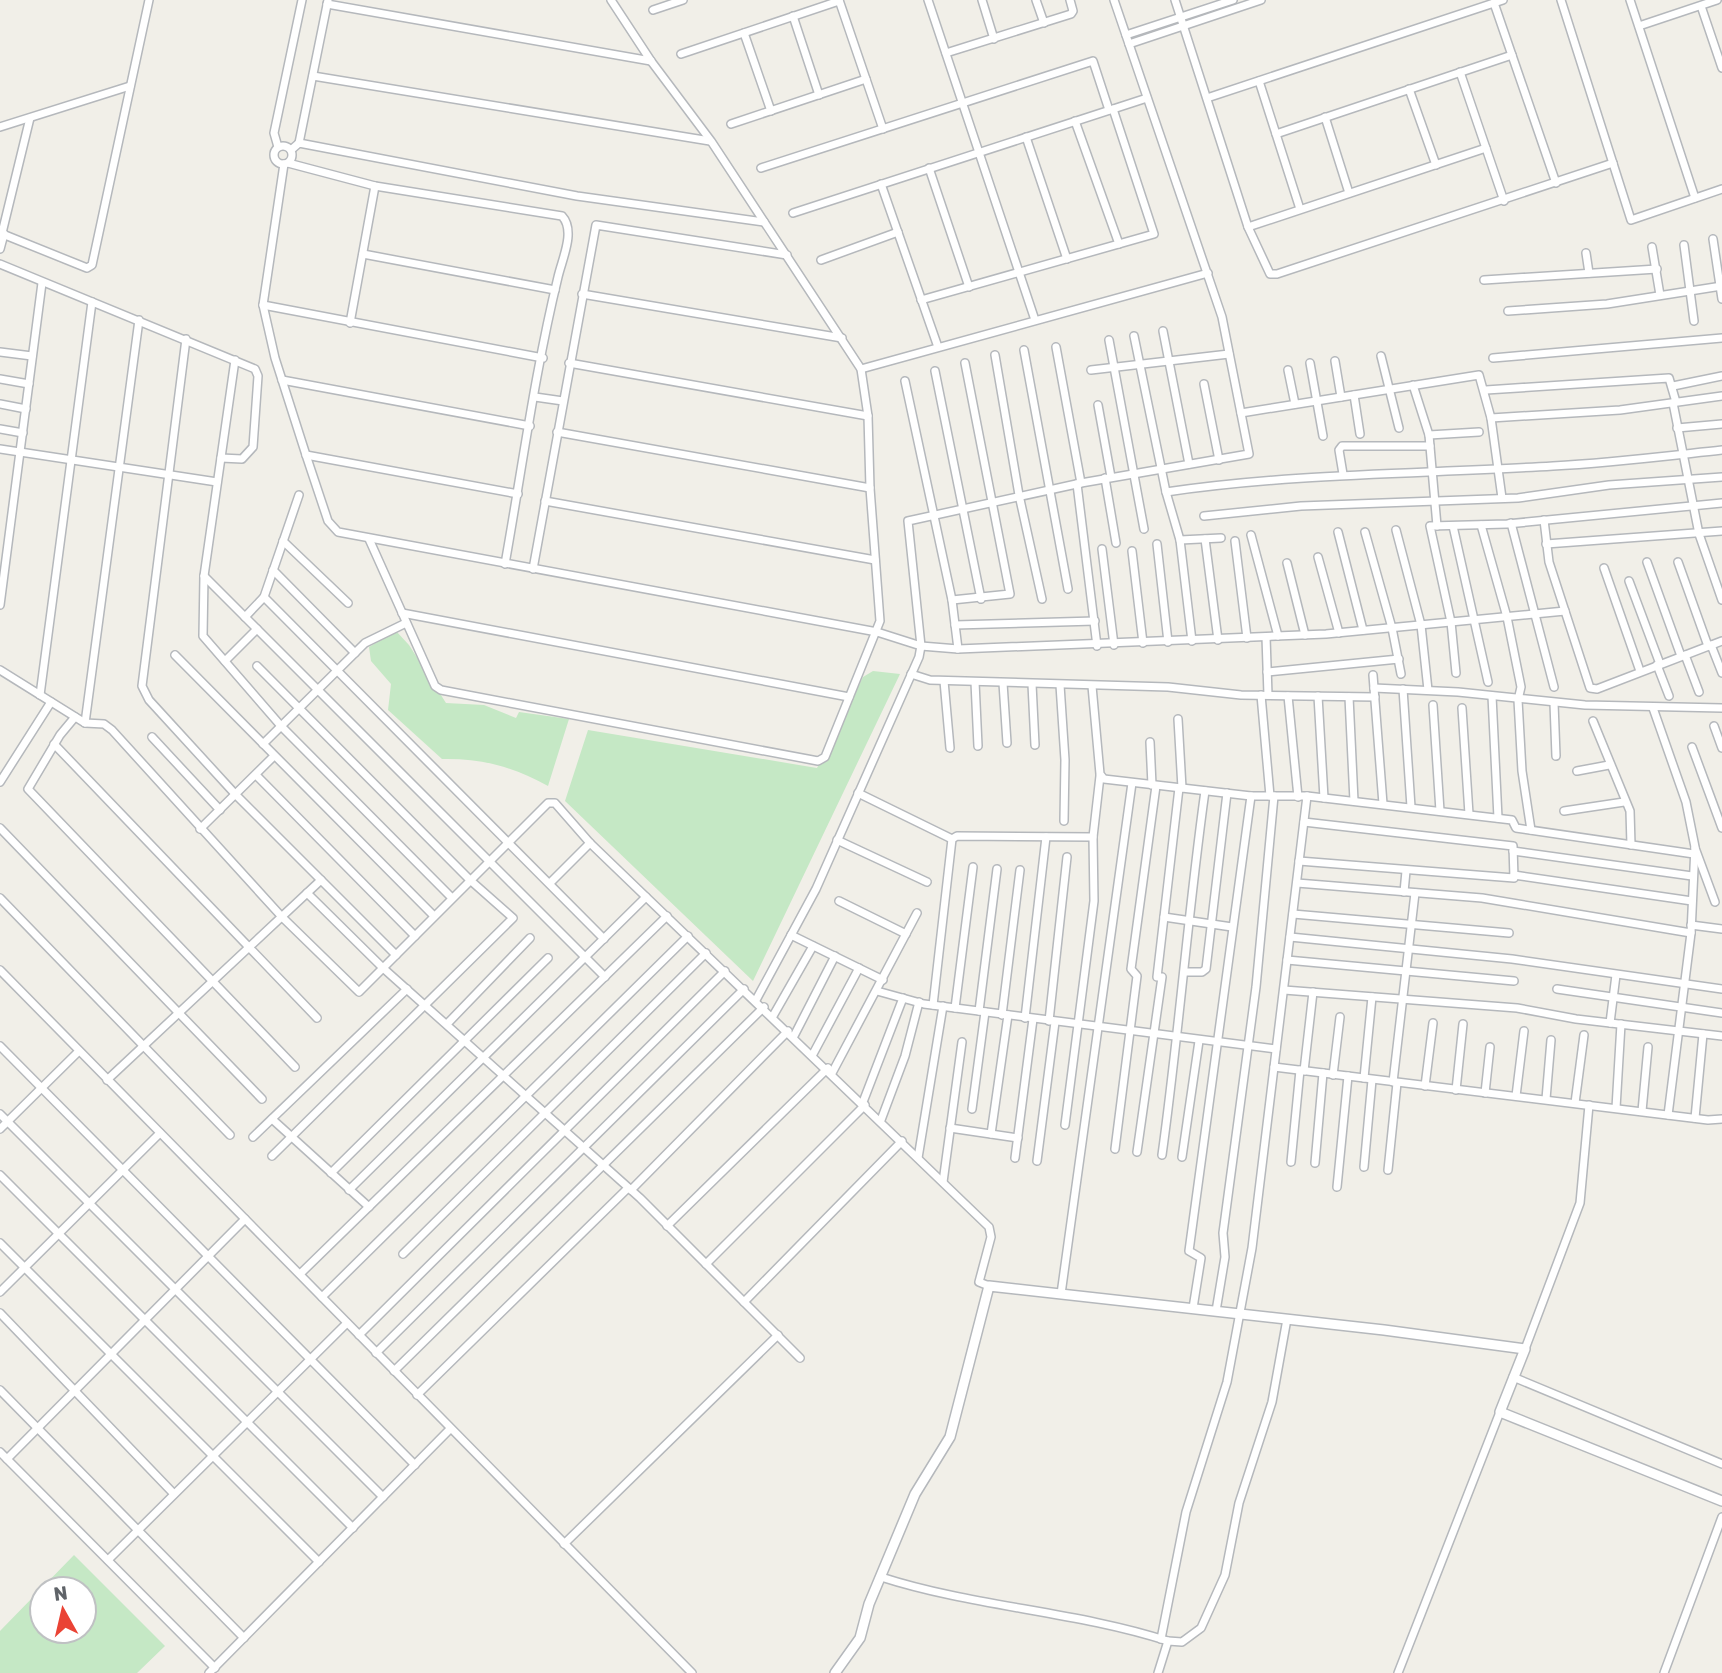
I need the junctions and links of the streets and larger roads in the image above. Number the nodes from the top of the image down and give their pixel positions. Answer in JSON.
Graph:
{"nodes":[{"id":1,"x":149,"y":0,"type":"edge"},
{"id":2,"x":302,"y":0,"type":"edge"},
{"id":3,"x":611,"y":0,"type":"edge"},
{"id":4,"x":683,"y":0,"type":"edge"},
{"id":5,"x":839,"y":0,"type":"edge"},
{"id":6,"x":928,"y":0,"type":"edge"},
{"id":7,"x":982,"y":0,"type":"edge"},
{"id":8,"x":1036,"y":0,"type":"edge"},
{"id":9,"x":1070,"y":0,"type":"edge"},
{"id":10,"x":1114,"y":0,"type":"edge"},
{"id":11,"x":1175,"y":0,"type":"edge"},
{"id":12,"x":1233,"y":0,"type":"edge"},
{"id":13,"x":1261,"y":0,"type":"edge"},
{"id":14,"x":1503,"y":0,"type":"edge"},
{"id":15,"x":1561,"y":0,"type":"edge"},
{"id":16,"x":1630,"y":0,"type":"edge"},
{"id":17,"x":1717,"y":0,"type":"edge"},
{"id":18,"x":327,"y":2,"type":"edge"},
{"id":19,"x":1494,"y":3,"type":"junction"},
{"id":20,"x":1701,"y":6,"type":"junction"},
{"id":21,"x":653,"y":10,"type":"dead end"},
{"id":22,"x":793,"y":16,"type":"junction"},
{"id":23,"x":1181,"y":17,"type":"junction"},
{"id":24,"x":1044,"y":23,"type":"junction"},
{"id":25,"x":1183,"y":26,"type":"junction"},
{"id":26,"x":1639,"y":26,"type":"junction"},
{"id":27,"x":744,"y":33,"type":"junction"},
{"id":28,"x":1126,"y":35,"type":"junction"},
{"id":29,"x":994,"y":38,"type":"junction"},
{"id":30,"x":1129,"y":44,"type":"junction"},
{"id":31,"x":946,"y":53,"type":"junction"},
{"id":32,"x":681,"y":54,"type":"dead end"},
{"id":33,"x":1512,"y":55,"type":"junction"},
{"id":34,"x":651,"y":61,"type":"junction"},
{"id":35,"x":1722,"y":68,"type":"edge"},
{"id":36,"x":1460,"y":72,"type":"junction"},
{"id":37,"x":313,"y":76,"type":"junction"},
{"id":38,"x":866,"y":79,"type":"junction"},
{"id":39,"x":1259,"y":80,"type":"junction"},
{"id":40,"x":130,"y":86,"type":"junction"},
{"id":41,"x":1409,"y":89,"type":"junction"},
{"id":42,"x":819,"y":95,"type":"junction"},
{"id":43,"x":1147,"y":98,"type":"junction"},
{"id":44,"x":1206,"y":98,"type":"junction"},
{"id":45,"x":962,"y":103,"type":"junction"},
{"id":46,"x":1111,"y":110,"type":"junction"},
{"id":47,"x":771,"y":111,"type":"junction"},
{"id":48,"x":1325,"y":117,"type":"junction"},
{"id":49,"x":30,"y":118,"type":"junction"},
{"id":50,"x":1075,"y":121,"type":"junction"},
{"id":51,"x":731,"y":124,"type":"dead end"},
{"id":52,"x":0,"y":127,"type":"edge"},
{"id":53,"x":883,"y":129,"type":"junction"},
{"id":54,"x":1276,"y":134,"type":"junction"},
{"id":55,"x":1026,"y":137,"type":"junction"},
{"id":56,"x":711,"y":141,"type":"junction"},
{"id":57,"x":299,"y":143,"type":"junction"},
{"id":58,"x":278,"y":147,"type":"junction"},
{"id":59,"x":1486,"y":148,"type":"junction"},
{"id":60,"x":291,"y":150,"type":"junction"},
{"id":61,"x":979,"y":152,"type":"junction"},
{"id":62,"x":286,"y":163,"type":"junction"},
{"id":63,"x":1613,"y":163,"type":"junction"},
{"id":64,"x":1436,"y":165,"type":"junction"},
{"id":65,"x":761,"y":168,"type":"dead end"},
{"id":66,"x":929,"y":168,"type":"junction"},
{"id":67,"x":1556,"y":183,"type":"junction"},
{"id":68,"x":881,"y":184,"type":"junction"},
{"id":69,"x":375,"y":186,"type":"junction"},
{"id":70,"x":1722,"y":189,"type":"edge"},
{"id":71,"x":1349,"y":193,"type":"junction"},
{"id":72,"x":1695,"y":198,"type":"junction"},
{"id":73,"x":1504,"y":201,"type":"junction"},
{"id":74,"x":1300,"y":209,"type":"junction"},
{"id":75,"x":793,"y":213,"type":"dead end"},
{"id":76,"x":764,"y":222,"type":"junction"},
{"id":77,"x":1248,"y":226,"type":"junction"},
{"id":78,"x":898,"y":232,"type":"junction"},
{"id":79,"x":2,"y":239,"type":"edge"},
{"id":80,"x":1713,"y":239,"type":"dead end"},
{"id":81,"x":1119,"y":244,"type":"junction"},
{"id":82,"x":1684,"y":245,"type":"dead end"},
{"id":83,"x":1652,"y":247,"type":"dead end"},
{"id":84,"x":1586,"y":253,"type":"dead end"},
{"id":85,"x":363,"y":254,"type":"junction"},
{"id":86,"x":787,"y":255,"type":"junction"},
{"id":87,"x":1067,"y":259,"type":"junction"},
{"id":88,"x":821,"y":260,"type":"dead end"},
{"id":89,"x":0,"y":264,"type":"edge"},
{"id":90,"x":1657,"y":269,"type":"junction"},
{"id":91,"x":1019,"y":273,"type":"junction"},
{"id":92,"x":1208,"y":273,"type":"junction"},
{"id":93,"x":1589,"y":273,"type":"junction"},
{"id":94,"x":1484,"y":280,"type":"dead end"},
{"id":95,"x":42,"y":283,"type":"junction"},
{"id":96,"x":969,"y":287,"type":"junction"},
{"id":97,"x":1721,"y":287,"type":"edge"},
{"id":98,"x":555,"y":290,"type":"junction"},
{"id":99,"x":1690,"y":291,"type":"junction"},
{"id":100,"x":582,"y":294,"type":"junction"},
{"id":101,"x":1660,"y":295,"type":"junction"},
{"id":102,"x":1722,"y":299,"type":"edge"},
{"id":103,"x":921,"y":300,"type":"junction"},
{"id":104,"x":92,"y":302,"type":"junction"},
{"id":105,"x":263,"y":305,"type":"junction"},
{"id":106,"x":1508,"y":311,"type":"dead end"},
{"id":107,"x":139,"y":320,"type":"junction"},
{"id":108,"x":1035,"y":320,"type":"junction"},
{"id":109,"x":1694,"y":321,"type":"dead end"},
{"id":110,"x":350,"y":323,"type":"junction"},
{"id":111,"x":1163,"y":331,"type":"dead end"},
{"id":112,"x":1134,"y":335,"type":"dead end"},
{"id":113,"x":842,"y":338,"type":"junction"},
{"id":114,"x":1722,"y":338,"type":"edge"},
{"id":115,"x":186,"y":340,"type":"junction"},
{"id":116,"x":1109,"y":340,"type":"dead end"},
{"id":117,"x":938,"y":347,"type":"junction"},
{"id":118,"x":1056,"y":347,"type":"dead end"},
{"id":119,"x":1024,"y":350,"type":"dead end"},
{"id":120,"x":0,"y":352,"type":"edge"},
{"id":121,"x":1229,"y":354,"type":"junction"},
{"id":122,"x":995,"y":355,"type":"dead end"},
{"id":123,"x":1381,"y":355,"type":"dead end"},
{"id":124,"x":33,"y":356,"type":"junction"},
{"id":125,"x":542,"y":358,"type":"junction"},
{"id":126,"x":1493,"y":358,"type":"dead end"},
{"id":127,"x":234,"y":360,"type":"junction"},
{"id":128,"x":1169,"y":361,"type":"junction"},
{"id":129,"x":1335,"y":362,"type":"dead end"},
{"id":130,"x":569,"y":363,"type":"junction"},
{"id":131,"x":965,"y":363,"type":"dead end"},
{"id":132,"x":1310,"y":363,"type":"dead end"},
{"id":133,"x":1140,"y":365,"type":"junction"},
{"id":134,"x":1115,"y":368,"type":"junction"},
{"id":135,"x":861,"y":369,"type":"junction"},
{"id":136,"x":1091,"y":370,"type":"dead end"},
{"id":137,"x":1288,"y":370,"type":"dead end"},
{"id":138,"x":935,"y":371,"type":"dead end"},
{"id":139,"x":1722,"y":376,"type":"edge"},
{"id":140,"x":0,"y":379,"type":"edge"},
{"id":141,"x":282,"y":380,"type":"junction"},
{"id":142,"x":905,"y":380,"type":"dead end"},
{"id":143,"x":29,"y":384,"type":"junction"},
{"id":144,"x":1204,"y":384,"type":"dead end"},
{"id":145,"x":1413,"y":385,"type":"junction"},
{"id":146,"x":1673,"y":386,"type":"junction"},
{"id":147,"x":1389,"y":389,"type":"junction"},
{"id":148,"x":1486,"y":390,"type":"junction"},
{"id":149,"x":1354,"y":395,"type":"junction"},
{"id":150,"x":1722,"y":396,"type":"edge"},
{"id":151,"x":536,"y":397,"type":"junction"},
{"id":152,"x":1341,"y":397,"type":"junction"},
{"id":153,"x":1318,"y":400,"type":"junction"},
{"id":154,"x":563,"y":401,"type":"junction"},
{"id":155,"x":1674,"y":402,"type":"junction"},
{"id":156,"x":0,"y":404,"type":"edge"},
{"id":157,"x":1294,"y":404,"type":"junction"},
{"id":158,"x":1098,"y":405,"type":"dead end"},
{"id":159,"x":26,"y":409,"type":"junction"},
{"id":160,"x":1241,"y":413,"type":"junction"},
{"id":161,"x":868,"y":415,"type":"junction"},
{"id":162,"x":1491,"y":418,"type":"junction"},
{"id":163,"x":1722,"y":424,"type":"edge"},
{"id":164,"x":530,"y":426,"type":"junction"},
{"id":165,"x":1399,"y":428,"type":"dead end"},
{"id":166,"x":1677,"y":428,"type":"junction"},
{"id":167,"x":0,"y":429,"type":"edge"},
{"id":168,"x":557,"y":432,"type":"junction"},
{"id":169,"x":1479,"y":432,"type":"dead end"},
{"id":170,"x":23,"y":433,"type":"junction"},
{"id":171,"x":1360,"y":434,"type":"dead end"},
{"id":172,"x":1429,"y":435,"type":"junction"},
{"id":173,"x":1323,"y":436,"type":"dead end"},
{"id":174,"x":1430,"y":446,"type":"junction"},
{"id":175,"x":0,"y":449,"type":"edge"},
{"id":176,"x":1722,"y":450,"type":"edge"},
{"id":177,"x":20,"y":452,"type":"junction"},
{"id":178,"x":1682,"y":454,"type":"junction"},
{"id":179,"x":306,"y":455,"type":"junction"},
{"id":180,"x":220,"y":458,"type":"junction"},
{"id":181,"x":72,"y":460,"type":"junction"},
{"id":182,"x":1219,"y":460,"type":"junction"},
{"id":183,"x":1189,"y":464,"type":"junction"},
{"id":184,"x":1161,"y":467,"type":"junction"},
{"id":185,"x":119,"y":468,"type":"junction"},
{"id":186,"x":1499,"y":468,"type":"junction"},
{"id":187,"x":1432,"y":470,"type":"junction"},
{"id":188,"x":1135,"y":472,"type":"junction"},
{"id":189,"x":1343,"y":474,"type":"junction"},
{"id":190,"x":168,"y":475,"type":"junction"},
{"id":191,"x":1722,"y":477,"type":"edge"},
{"id":192,"x":1108,"y":478,"type":"junction"},
{"id":193,"x":1688,"y":481,"type":"junction"},
{"id":194,"x":217,"y":482,"type":"junction"},
{"id":195,"x":1079,"y":483,"type":"junction"},
{"id":196,"x":870,"y":488,"type":"junction"},
{"id":197,"x":1050,"y":489,"type":"junction"},
{"id":198,"x":1166,"y":492,"type":"junction"},
{"id":199,"x":518,"y":494,"type":"junction"},
{"id":200,"x":299,"y":495,"type":"dead end"},
{"id":201,"x":1019,"y":495,"type":"junction"},
{"id":202,"x":1502,"y":498,"type":"junction"},
{"id":203,"x":1435,"y":499,"type":"junction"},
{"id":204,"x":545,"y":501,"type":"junction"},
{"id":205,"x":991,"y":502,"type":"junction"},
{"id":206,"x":1722,"y":503,"type":"edge"},
{"id":207,"x":1693,"y":507,"type":"junction"},
{"id":208,"x":962,"y":509,"type":"junction"},
{"id":209,"x":1204,"y":516,"type":"dead end"},
{"id":210,"x":934,"y":517,"type":"junction"},
{"id":211,"x":1544,"y":520,"type":"junction"},
{"id":212,"x":1511,"y":523,"type":"junction"},
{"id":213,"x":1481,"y":525,"type":"junction"},
{"id":214,"x":1437,"y":526,"type":"junction"},
{"id":215,"x":1453,"y":526,"type":"junction"},
{"id":216,"x":1144,"y":529,"type":"dead end"},
{"id":217,"x":1395,"y":530,"type":"dead end"},
{"id":218,"x":1338,"y":531,"type":"dead end"},
{"id":219,"x":1722,"y":531,"type":"edge"},
{"id":220,"x":1365,"y":532,"type":"dead end"},
{"id":221,"x":1699,"y":534,"type":"junction"},
{"id":222,"x":1251,"y":535,"type":"dead end"},
{"id":223,"x":1221,"y":538,"type":"dead end"},
{"id":224,"x":369,"y":539,"type":"junction"},
{"id":225,"x":1205,"y":539,"type":"junction"},
{"id":226,"x":1180,"y":540,"type":"junction"},
{"id":227,"x":283,"y":541,"type":"junction"},
{"id":228,"x":1235,"y":541,"type":"dead end"},
{"id":229,"x":1116,"y":543,"type":"dead end"},
{"id":230,"x":1157,"y":544,"type":"dead end"},
{"id":231,"x":1546,"y":544,"type":"junction"},
{"id":232,"x":1102,"y":549,"type":"dead end"},
{"id":233,"x":1132,"y":551,"type":"dead end"},
{"id":234,"x":1318,"y":557,"type":"dead end"},
{"id":235,"x":875,"y":560,"type":"junction"},
{"id":236,"x":1647,"y":562,"type":"dead end"},
{"id":237,"x":1678,"y":562,"type":"dead end"},
{"id":238,"x":1287,"y":563,"type":"dead end"},
{"id":239,"x":505,"y":564,"type":"junction"},
{"id":240,"x":1604,"y":568,"type":"dead end"},
{"id":241,"x":533,"y":569,"type":"junction"},
{"id":242,"x":273,"y":570,"type":"junction"},
{"id":243,"x":204,"y":576,"type":"junction"},
{"id":244,"x":1629,"y":581,"type":"dead end"},
{"id":245,"x":1068,"y":589,"type":"dead end"},
{"id":246,"x":264,"y":597,"type":"junction"},
{"id":247,"x":981,"y":599,"type":"junction"},
{"id":248,"x":1042,"y":599,"type":"dead end"},
{"id":249,"x":952,"y":600,"type":"junction"},
{"id":250,"x":1722,"y":600,"type":"edge"},
{"id":251,"x":348,"y":603,"type":"dead end"},
{"id":252,"x":0,"y":605,"type":"edge"},
{"id":253,"x":1565,"y":611,"type":"junction"},
{"id":254,"x":402,"y":613,"type":"junction"},
{"id":255,"x":1535,"y":614,"type":"junction"},
{"id":256,"x":245,"y":617,"type":"junction"},
{"id":257,"x":1507,"y":617,"type":"junction"},
{"id":258,"x":1475,"y":620,"type":"junction"},
{"id":259,"x":1095,"y":621,"type":"junction"},
{"id":260,"x":1451,"y":622,"type":"junction"},
{"id":261,"x":407,"y":623,"type":"junction"},
{"id":262,"x":955,"y":625,"type":"junction"},
{"id":263,"x":1421,"y":625,"type":"junction"},
{"id":264,"x":1392,"y":628,"type":"junction"},
{"id":265,"x":257,"y":629,"type":"junction"},
{"id":266,"x":1363,"y":630,"type":"junction"},
{"id":267,"x":877,"y":632,"type":"junction"},
{"id":268,"x":1339,"y":633,"type":"junction"},
{"id":269,"x":1305,"y":635,"type":"junction"},
{"id":270,"x":1278,"y":636,"type":"junction"},
{"id":271,"x":1266,"y":637,"type":"junction"},
{"id":272,"x":1247,"y":638,"type":"junction"},
{"id":273,"x":1218,"y":639,"type":"junction"},
{"id":274,"x":1192,"y":641,"type":"junction"},
{"id":275,"x":1722,"y":641,"type":"edge"},
{"id":276,"x":1168,"y":642,"type":"junction"},
{"id":277,"x":1143,"y":643,"type":"junction"},
{"id":278,"x":1114,"y":645,"type":"junction"},
{"id":279,"x":921,"y":646,"type":"junction"},
{"id":280,"x":1097,"y":646,"type":"junction"},
{"id":281,"x":1709,"y":646,"type":"junction"},
{"id":282,"x":958,"y":649,"type":"junction"},
{"id":283,"x":355,"y":653,"type":"junction"},
{"id":284,"x":175,"y":655,"type":"dead end"},
{"id":285,"x":1683,"y":655,"type":"junction"},
{"id":286,"x":1399,"y":659,"type":"junction"},
{"id":287,"x":225,"y":661,"type":"junction"},
{"id":288,"x":1659,"y":664,"type":"junction"},
{"id":289,"x":257,"y":666,"type":"dead end"},
{"id":290,"x":337,"y":670,"type":"junction"},
{"id":291,"x":1267,"y":671,"type":"junction"},
{"id":292,"x":1640,"y":671,"type":"junction"},
{"id":293,"x":3,"y":672,"type":"edge"},
{"id":294,"x":1456,"y":673,"type":"dead end"},
{"id":295,"x":1722,"y":673,"type":"edge"},
{"id":296,"x":911,"y":674,"type":"junction"},
{"id":297,"x":1401,"y":674,"type":"dead end"},
{"id":298,"x":1373,"y":675,"type":"dead end"},
{"id":299,"x":944,"y":681,"type":"junction"},
{"id":300,"x":0,"y":682,"type":"edge"},
{"id":301,"x":975,"y":682,"type":"junction"},
{"id":302,"x":1488,"y":682,"type":"dead end"},
{"id":303,"x":1003,"y":683,"type":"junction"},
{"id":304,"x":1032,"y":684,"type":"junction"},
{"id":305,"x":1060,"y":685,"type":"junction"},
{"id":306,"x":1092,"y":686,"type":"junction"},
{"id":307,"x":1553,"y":687,"type":"dead end"},
{"id":308,"x":1374,"y":688,"type":"junction"},
{"id":309,"x":1403,"y":689,"type":"junction"},
{"id":310,"x":318,"y":690,"type":"junction"},
{"id":311,"x":1428,"y":690,"type":"junction"},
{"id":312,"x":1699,"y":692,"type":"dead end"},
{"id":313,"x":40,"y":695,"type":"junction"},
{"id":314,"x":1264,"y":695,"type":"junction"},
{"id":315,"x":1288,"y":696,"type":"junction"},
{"id":316,"x":1318,"y":696,"type":"junction"},
{"id":317,"x":1492,"y":696,"type":"junction"},
{"id":318,"x":1668,"y":696,"type":"dead end"},
{"id":319,"x":849,"y":697,"type":"junction"},
{"id":320,"x":1349,"y":697,"type":"junction"},
{"id":321,"x":1375,"y":697,"type":"junction"},
{"id":322,"x":1518,"y":701,"type":"junction"},
{"id":323,"x":51,"y":702,"type":"junction"},
{"id":324,"x":1554,"y":703,"type":"junction"},
{"id":325,"x":1433,"y":705,"type":"dead end"},
{"id":326,"x":299,"y":708,"type":"junction"},
{"id":327,"x":1462,"y":708,"type":"dead end"},
{"id":328,"x":1653,"y":708,"type":"junction"},
{"id":329,"x":1722,"y":708,"type":"edge"},
{"id":330,"x":75,"y":717,"type":"junction"},
{"id":331,"x":1178,"y":719,"type":"dead end"},
{"id":332,"x":1593,"y":721,"type":"dead end"},
{"id":333,"x":85,"y":723,"type":"junction"},
{"id":334,"x":281,"y":726,"type":"junction"},
{"id":335,"x":1714,"y":726,"type":"dead end"},
{"id":336,"x":152,"y":737,"type":"dead end"},
{"id":337,"x":1150,"y":742,"type":"dead end"},
{"id":338,"x":1007,"y":743,"type":"dead end"},
{"id":339,"x":54,"y":744,"type":"junction"},
{"id":340,"x":263,"y":744,"type":"junction"},
{"id":341,"x":1035,"y":745,"type":"dead end"},
{"id":342,"x":978,"y":746,"type":"dead end"},
{"id":343,"x":1692,"y":747,"type":"dead end"},
{"id":344,"x":950,"y":748,"type":"dead end"},
{"id":345,"x":1722,"y":748,"type":"edge"},
{"id":346,"x":1556,"y":755,"type":"dead end"},
{"id":347,"x":275,"y":756,"type":"junction"},
{"id":348,"x":1609,"y":765,"type":"junction"},
{"id":349,"x":1577,"y":771,"type":"dead end"},
{"id":350,"x":256,"y":775,"type":"junction"},
{"id":351,"x":1100,"y":776,"type":"junction"},
{"id":352,"x":0,"y":782,"type":"edge"},
{"id":353,"x":1132,"y":783,"type":"junction"},
{"id":354,"x":1154,"y":785,"type":"junction"},
{"id":355,"x":1181,"y":788,"type":"junction"},
{"id":356,"x":1205,"y":791,"type":"junction"},
{"id":357,"x":858,"y":793,"type":"junction"},
{"id":358,"x":1227,"y":793,"type":"junction"},
{"id":359,"x":236,"y":794,"type":"junction"},
{"id":360,"x":1251,"y":796,"type":"junction"},
{"id":361,"x":1272,"y":796,"type":"junction"},
{"id":362,"x":1307,"y":796,"type":"junction"},
{"id":363,"x":1298,"y":797,"type":"junction"},
{"id":364,"x":1324,"y":798,"type":"junction"},
{"id":365,"x":1354,"y":801,"type":"junction"},
{"id":366,"x":1624,"y":802,"type":"junction"},
{"id":367,"x":1383,"y":804,"type":"junction"},
{"id":368,"x":1411,"y":807,"type":"junction"},
{"id":369,"x":220,"y":810,"type":"junction"},
{"id":370,"x":1440,"y":811,"type":"junction"},
{"id":371,"x":1564,"y":811,"type":"dead end"},
{"id":372,"x":1469,"y":814,"type":"junction"},
{"id":373,"x":1498,"y":818,"type":"junction"},
{"id":374,"x":1064,"y":821,"type":"dead end"},
{"id":375,"x":1304,"y":822,"type":"junction"},
{"id":376,"x":0,"y":828,"type":"edge"},
{"id":377,"x":1722,"y":828,"type":"edge"},
{"id":378,"x":200,"y":829,"type":"junction"},
{"id":379,"x":1531,"y":830,"type":"junction"},
{"id":380,"x":1046,"y":836,"type":"junction"},
{"id":381,"x":1093,"y":837,"type":"junction"},
{"id":382,"x":952,"y":839,"type":"junction"},
{"id":383,"x":837,"y":840,"type":"junction"},
{"id":384,"x":510,"y":841,"type":"junction"},
{"id":385,"x":590,"y":843,"type":"junction"},
{"id":386,"x":1631,"y":845,"type":"junction"},
{"id":387,"x":1514,"y":850,"type":"junction"},
{"id":388,"x":1695,"y":850,"type":"junction"},
{"id":389,"x":1067,"y":857,"type":"dead end"},
{"id":390,"x":490,"y":860,"type":"junction"},
{"id":391,"x":1299,"y":861,"type":"junction"},
{"id":392,"x":973,"y":867,"type":"dead end"},
{"id":393,"x":997,"y":869,"type":"dead end"},
{"id":394,"x":1020,"y":870,"type":"dead end"},
{"id":395,"x":1406,"y":871,"type":"junction"},
{"id":396,"x":1514,"y":875,"type":"junction"},
{"id":397,"x":1692,"y":876,"type":"junction"},
{"id":398,"x":321,"y":880,"type":"junction"},
{"id":399,"x":470,"y":880,"type":"junction"},
{"id":400,"x":551,"y":882,"type":"junction"},
{"id":401,"x":928,"y":882,"type":"dead end"},
{"id":402,"x":1297,"y":883,"type":"junction"},
{"id":403,"x":1404,"y":892,"type":"junction"},
{"id":404,"x":1415,"y":892,"type":"junction"},
{"id":405,"x":307,"y":893,"type":"junction"},
{"id":406,"x":646,"y":897,"type":"junction"},
{"id":407,"x":0,"y":898,"type":"edge"},
{"id":408,"x":452,"y":898,"type":"junction"},
{"id":409,"x":839,"y":901,"type":"dead end"},
{"id":410,"x":1692,"y":901,"type":"junction"},
{"id":411,"x":1715,"y":902,"type":"dead end"},
{"id":412,"x":917,"y":913,"type":"dead end"},
{"id":413,"x":1293,"y":914,"type":"junction"},
{"id":414,"x":435,"y":916,"type":"junction"},
{"id":415,"x":667,"y":916,"type":"junction"},
{"id":416,"x":282,"y":917,"type":"junction"},
{"id":417,"x":1164,"y":917,"type":"junction"},
{"id":418,"x":1186,"y":920,"type":"junction"},
{"id":419,"x":1211,"y":924,"type":"junction"},
{"id":420,"x":1411,"y":925,"type":"junction"},
{"id":421,"x":1232,"y":927,"type":"junction"},
{"id":422,"x":1691,"y":929,"type":"junction"},
{"id":423,"x":1722,"y":929,"type":"edge"},
{"id":424,"x":1509,"y":933,"type":"dead end"},
{"id":425,"x":906,"y":934,"type":"junction"},
{"id":426,"x":791,"y":935,"type":"junction"},
{"id":427,"x":415,"y":936,"type":"junction"},
{"id":428,"x":688,"y":936,"type":"junction"},
{"id":429,"x":1290,"y":937,"type":"junction"},
{"id":430,"x":530,"y":938,"type":"dead end"},
{"id":431,"x":604,"y":939,"type":"junction"},
{"id":432,"x":813,"y":946,"type":"junction"},
{"id":433,"x":1409,"y":947,"type":"junction"},
{"id":434,"x":249,"y":948,"type":"junction"},
{"id":435,"x":706,"y":953,"type":"junction"},
{"id":436,"x":396,"y":955,"type":"junction"},
{"id":437,"x":835,"y":956,"type":"junction"},
{"id":438,"x":586,"y":957,"type":"junction"},
{"id":439,"x":548,"y":958,"type":"dead end"},
{"id":440,"x":1287,"y":960,"type":"junction"},
{"id":441,"x":383,"y":968,"type":"junction"},
{"id":442,"x":859,"y":968,"type":"junction"},
{"id":443,"x":1406,"y":969,"type":"junction"},
{"id":444,"x":0,"y":970,"type":"edge"},
{"id":445,"x":725,"y":971,"type":"junction"},
{"id":446,"x":1185,"y":972,"type":"junction"},
{"id":447,"x":1616,"y":975,"type":"junction"},
{"id":448,"x":605,"y":977,"type":"junction"},
{"id":449,"x":883,"y":980,"type":"junction"},
{"id":450,"x":214,"y":981,"type":"junction"},
{"id":451,"x":1514,"y":981,"type":"dead end"},
{"id":452,"x":1683,"y":984,"type":"junction"},
{"id":453,"x":407,"y":989,"type":"junction"},
{"id":454,"x":744,"y":989,"type":"junction"},
{"id":455,"x":1558,"y":989,"type":"dead end"},
{"id":456,"x":1722,"y":989,"type":"edge"},
{"id":457,"x":1284,"y":990,"type":"junction"},
{"id":458,"x":877,"y":991,"type":"junction"},
{"id":459,"x":1313,"y":992,"type":"junction"},
{"id":460,"x":1372,"y":997,"type":"junction"},
{"id":461,"x":1614,"y":997,"type":"junction"},
{"id":462,"x":903,"y":998,"type":"junction"},
{"id":463,"x":1403,"y":999,"type":"junction"},
{"id":464,"x":755,"y":1000,"type":"junction"},
{"id":465,"x":919,"y":1002,"type":"junction"},
{"id":466,"x":933,"y":1005,"type":"junction"},
{"id":467,"x":426,"y":1006,"type":"junction"},
{"id":468,"x":943,"y":1006,"type":"junction"},
{"id":469,"x":764,"y":1007,"type":"junction"},
{"id":470,"x":1680,"y":1007,"type":"junction"},
{"id":471,"x":955,"y":1008,"type":"junction"},
{"id":472,"x":982,"y":1012,"type":"junction"},
{"id":473,"x":1722,"y":1013,"type":"edge"},
{"id":474,"x":178,"y":1014,"type":"junction"},
{"id":475,"x":1005,"y":1015,"type":"junction"},
{"id":476,"x":773,"y":1016,"type":"junction"},
{"id":477,"x":1340,"y":1017,"type":"dead end"},
{"id":478,"x":317,"y":1018,"type":"dead end"},
{"id":479,"x":1029,"y":1018,"type":"junction"},
{"id":480,"x":1052,"y":1021,"type":"junction"},
{"id":481,"x":1433,"y":1023,"type":"dead end"},
{"id":482,"x":1610,"y":1023,"type":"junction"},
{"id":483,"x":447,"y":1024,"type":"junction"},
{"id":484,"x":1463,"y":1024,"type":"dead end"},
{"id":485,"x":1621,"y":1024,"type":"junction"},
{"id":486,"x":1079,"y":1025,"type":"junction"},
{"id":487,"x":1098,"y":1028,"type":"junction"},
{"id":488,"x":1524,"y":1031,"type":"dead end"},
{"id":489,"x":1677,"y":1031,"type":"junction"},
{"id":490,"x":1131,"y":1032,"type":"junction"},
{"id":491,"x":791,"y":1033,"type":"junction"},
{"id":492,"x":1703,"y":1034,"type":"junction"},
{"id":493,"x":1154,"y":1035,"type":"junction"},
{"id":494,"x":1584,"y":1035,"type":"dead end"},
{"id":495,"x":1722,"y":1037,"type":"edge"},
{"id":496,"x":1178,"y":1039,"type":"junction"},
{"id":497,"x":465,"y":1040,"type":"junction"},
{"id":498,"x":1551,"y":1040,"type":"dead end"},
{"id":499,"x":1199,"y":1041,"type":"junction"},
{"id":500,"x":962,"y":1042,"type":"dead end"},
{"id":501,"x":1216,"y":1043,"type":"junction"},
{"id":502,"x":0,"y":1046,"type":"edge"},
{"id":503,"x":1249,"y":1046,"type":"junction"},
{"id":504,"x":143,"y":1047,"type":"junction"},
{"id":505,"x":1490,"y":1047,"type":"dead end"},
{"id":506,"x":1648,"y":1047,"type":"dead end"},
{"id":507,"x":1276,"y":1049,"type":"junction"},
{"id":508,"x":79,"y":1051,"type":"junction"},
{"id":509,"x":813,"y":1054,"type":"junction"},
{"id":510,"x":485,"y":1058,"type":"junction"},
{"id":511,"x":295,"y":1067,"type":"dead end"},
{"id":512,"x":1274,"y":1067,"type":"junction"},
{"id":513,"x":830,"y":1070,"type":"junction"},
{"id":514,"x":1302,"y":1070,"type":"junction"},
{"id":515,"x":1323,"y":1073,"type":"junction"},
{"id":516,"x":1333,"y":1074,"type":"junction"},
{"id":517,"x":505,"y":1076,"type":"junction"},
{"id":518,"x":1348,"y":1076,"type":"junction"},
{"id":519,"x":1368,"y":1079,"type":"junction"},
{"id":520,"x":107,"y":1080,"type":"junction"},
{"id":521,"x":1395,"y":1082,"type":"junction"},
{"id":522,"x":1425,"y":1086,"type":"junction"},
{"id":523,"x":42,"y":1088,"type":"junction"},
{"id":524,"x":1456,"y":1090,"type":"junction"},
{"id":525,"x":1485,"y":1093,"type":"junction"},
{"id":526,"x":526,"y":1095,"type":"junction"},
{"id":527,"x":1516,"y":1096,"type":"junction"},
{"id":528,"x":262,"y":1099,"type":"dead end"},
{"id":529,"x":1546,"y":1099,"type":"junction"},
{"id":530,"x":1575,"y":1103,"type":"junction"},
{"id":531,"x":864,"y":1104,"type":"junction"},
{"id":532,"x":1589,"y":1105,"type":"junction"},
{"id":533,"x":1616,"y":1108,"type":"junction"},
{"id":534,"x":972,"y":1109,"type":"dead end"},
{"id":535,"x":1642,"y":1111,"type":"junction"},
{"id":536,"x":545,"y":1112,"type":"junction"},
{"id":537,"x":0,"y":1114,"type":"edge"},
{"id":538,"x":1668,"y":1115,"type":"junction"},
{"id":539,"x":1695,"y":1118,"type":"junction"},
{"id":540,"x":272,"y":1119,"type":"junction"},
{"id":541,"x":1722,"y":1119,"type":"edge"},
{"id":542,"x":881,"y":1121,"type":"junction"},
{"id":543,"x":8,"y":1122,"type":"junction"},
{"id":544,"x":1065,"y":1125,"type":"dead end"},
{"id":545,"x":950,"y":1128,"type":"junction"},
{"id":546,"x":0,"y":1129,"type":"edge"},
{"id":547,"x":565,"y":1131,"type":"junction"},
{"id":548,"x":160,"y":1133,"type":"junction"},
{"id":549,"x":991,"y":1134,"type":"junction"},
{"id":550,"x":230,"y":1135,"type":"dead end"},
{"id":551,"x":253,"y":1137,"type":"dead end"},
{"id":552,"x":291,"y":1138,"type":"junction"},
{"id":553,"x":1018,"y":1138,"type":"junction"},
{"id":554,"x":902,"y":1141,"type":"junction"},
{"id":555,"x":585,"y":1148,"type":"junction"},
{"id":556,"x":1115,"y":1149,"type":"dead end"},
{"id":557,"x":1136,"y":1152,"type":"dead end"},
{"id":558,"x":1162,"y":1155,"type":"dead end"},
{"id":559,"x":272,"y":1156,"type":"dead end"},
{"id":560,"x":1182,"y":1157,"type":"dead end"},
{"id":561,"x":918,"y":1158,"type":"junction"},
{"id":562,"x":1015,"y":1158,"type":"dead end"},
{"id":563,"x":1037,"y":1161,"type":"dead end"},
{"id":564,"x":1291,"y":1162,"type":"dead end"},
{"id":565,"x":1315,"y":1163,"type":"dead end"},
{"id":566,"x":604,"y":1166,"type":"junction"},
{"id":567,"x":1364,"y":1167,"type":"dead end"},
{"id":568,"x":123,"y":1170,"type":"junction"},
{"id":569,"x":1388,"y":1170,"type":"dead end"},
{"id":570,"x":331,"y":1173,"type":"junction"},
{"id":571,"x":0,"y":1175,"type":"edge"},
{"id":572,"x":943,"y":1182,"type":"junction"},
{"id":573,"x":1337,"y":1187,"type":"dead end"},
{"id":574,"x":630,"y":1189,"type":"junction"},
{"id":575,"x":349,"y":1190,"type":"junction"},
{"id":576,"x":89,"y":1203,"type":"junction"},
{"id":577,"x":369,"y":1207,"type":"junction"},
{"id":578,"x":245,"y":1219,"type":"junction"},
{"id":579,"x":667,"y":1226,"type":"junction"},
{"id":580,"x":59,"y":1234,"type":"junction"},
{"id":581,"x":0,"y":1244,"type":"edge"},
{"id":582,"x":403,"y":1254,"type":"dead end"},
{"id":583,"x":208,"y":1256,"type":"junction"},
{"id":584,"x":706,"y":1264,"type":"junction"},
{"id":585,"x":24,"y":1268,"type":"junction"},
{"id":586,"x":300,"y":1274,"type":"junction"},
{"id":587,"x":989,"y":1286,"type":"junction"},
{"id":588,"x":175,"y":1290,"type":"junction"},
{"id":589,"x":0,"y":1292,"type":"edge"},
{"id":590,"x":1061,"y":1294,"type":"junction"},
{"id":591,"x":322,"y":1297,"type":"junction"},
{"id":592,"x":744,"y":1302,"type":"junction"},
{"id":593,"x":1193,"y":1308,"type":"junction"},
{"id":594,"x":1216,"y":1311,"type":"junction"},
{"id":595,"x":0,"y":1313,"type":"edge"},
{"id":596,"x":1239,"y":1314,"type":"junction"},
{"id":597,"x":1287,"y":1319,"type":"junction"},
{"id":598,"x":145,"y":1320,"type":"junction"},
{"id":599,"x":347,"y":1323,"type":"junction"},
{"id":600,"x":359,"y":1335,"type":"junction"},
{"id":601,"x":778,"y":1335,"type":"junction"},
{"id":602,"x":1525,"y":1349,"type":"junction"},
{"id":603,"x":376,"y":1353,"type":"junction"},
{"id":604,"x":111,"y":1354,"type":"junction"},
{"id":605,"x":800,"y":1358,"type":"dead end"},
{"id":606,"x":311,"y":1359,"type":"junction"},
{"id":607,"x":394,"y":1371,"type":"junction"},
{"id":608,"x":1513,"y":1377,"type":"junction"},
{"id":609,"x":0,"y":1390,"type":"edge"},
{"id":610,"x":75,"y":1390,"type":"junction"},
{"id":611,"x":278,"y":1392,"type":"junction"},
{"id":612,"x":417,"y":1395,"type":"junction"},
{"id":613,"x":1500,"y":1412,"type":"junction"},
{"id":614,"x":247,"y":1422,"type":"junction"},
{"id":615,"x":37,"y":1427,"type":"junction"},
{"id":616,"x":450,"y":1429,"type":"junction"},
{"id":617,"x":0,"y":1452,"type":"edge"},
{"id":618,"x":213,"y":1456,"type":"junction"},
{"id":619,"x":7,"y":1459,"type":"junction"},
{"id":620,"x":1722,"y":1464,"type":"edge"},
{"id":621,"x":415,"y":1465,"type":"junction"},
{"id":622,"x":174,"y":1494,"type":"junction"},
{"id":623,"x":383,"y":1497,"type":"junction"},
{"id":624,"x":1722,"y":1501,"type":"edge"},
{"id":625,"x":1722,"y":1517,"type":"edge"},
{"id":626,"x":353,"y":1528,"type":"junction"},
{"id":627,"x":138,"y":1530,"type":"junction"},
{"id":628,"x":564,"y":1544,"type":"junction"},
{"id":629,"x":108,"y":1560,"type":"junction"},
{"id":630,"x":319,"y":1562,"type":"junction"},
{"id":631,"x":881,"y":1577,"type":"junction"},
{"id":632,"x":244,"y":1637,"type":"junction"},
{"id":633,"x":1165,"y":1640,"type":"junction"},
{"id":634,"x":212,"y":1670,"type":"edge"},
{"id":635,"x":692,"y":1673,"type":"edge"},
{"id":636,"x":835,"y":1673,"type":"edge"},
{"id":637,"x":1158,"y":1673,"type":"edge"},
{"id":638,"x":1398,"y":1673,"type":"edge"},
{"id":639,"x":1664,"y":1673,"type":"edge"}],
"edges":[{"from":1,"to":40,"type":"street"},
{"from":2,"to":58,"type":"street"},
{"from":3,"to":34,"type":"street"},
{"from":4,"to":21,"type":"street"},
{"from":5,"to":22,"type":"street"},
{"from":5,"to":38,"type":"street"},
{"from":6,"to":31,"type":"street"},
{"from":7,"to":29,"type":"street"},
{"from":8,"to":24,"type":"street"},
{"from":9,"to":24,"type":"street"},
{"from":10,"to":28,"type":"street"},
{"from":11,"to":23,"type":"street"},
{"from":12,"to":23,"type":"street"},
{"from":13,"to":25,"type":"street"},
{"from":14,"to":19,"type":"street"},
{"from":15,"to":63,"type":"street"},
{"from":16,"to":26,"type":"street"},
{"from":17,"to":20,"type":"street"},
{"from":18,"to":34,"type":"street"},
{"from":18,"to":37,"type":"street"},
{"from":19,"to":33,"type":"street"},
{"from":19,"to":39,"type":"street"},
{"from":20,"to":26,"type":"street"},
{"from":20,"to":35,"type":"street"},
{"from":22,"to":27,"type":"street"},
{"from":22,"to":42,"type":"street"},
{"from":23,"to":25,"type":"street"},
{"from":23,"to":28,"type":"street"},
{"from":24,"to":29,"type":"street"},
{"from":25,"to":30,"type":"street"},
{"from":25,"to":44,"type":"street"},
{"from":26,"to":72,"type":"street"},
{"from":27,"to":32,"type":"street"},
{"from":27,"to":47,"type":"street"},
{"from":28,"to":30,"type":"street"},
{"from":29,"to":31,"type":"street"},
{"from":30,"to":43,"type":"street"},
{"from":31,"to":45,"type":"street"},
{"from":33,"to":36,"type":"street"},
{"from":33,"to":67,"type":"street"},
{"from":34,"to":56,"type":"street"},
{"from":36,"to":41,"type":"street"},
{"from":36,"to":59,"type":"street"},
{"from":37,"to":56,"type":"street"},
{"from":37,"to":57,"type":"street"},
{"from":38,"to":42,"type":"street"},
{"from":38,"to":53,"type":"street"},
{"from":39,"to":44,"type":"street"},
{"from":39,"to":54,"type":"street"},
{"from":40,"to":49,"type":"street"},
{"from":40,"to":79,"type":"street"},
{"from":41,"to":48,"type":"street"},
{"from":41,"to":64,"type":"street"},
{"from":42,"to":47,"type":"street"},
{"from":43,"to":46,"type":"street"},
{"from":43,"to":92,"type":"street"},
{"from":44,"to":77,"type":"street"},
{"from":45,"to":46,"type":"street"},
{"from":45,"to":53,"type":"street"},
{"from":45,"to":61,"type":"street"},
{"from":46,"to":50,"type":"street"},
{"from":46,"to":81,"type":"street"},
{"from":47,"to":51,"type":"street"},
{"from":48,"to":54,"type":"street"},
{"from":48,"to":71,"type":"street"},
{"from":49,"to":52,"type":"street"},
{"from":49,"to":79,"type":"street"},
{"from":50,"to":55,"type":"street"},
{"from":50,"to":81,"type":"street"},
{"from":53,"to":65,"type":"street"},
{"from":54,"to":74,"type":"street"},
{"from":55,"to":61,"type":"street"},
{"from":55,"to":87,"type":"street"},
{"from":56,"to":76,"type":"street"},
{"from":57,"to":60,"type":"street"},
{"from":57,"to":76,"type":"street"},
{"from":58,"to":60,"type":"street"},
{"from":58,"to":62,"type":"street"},
{"from":59,"to":64,"type":"street"},
{"from":59,"to":73,"type":"street"},
{"from":60,"to":62,"type":"street"},
{"from":61,"to":66,"type":"street"},
{"from":61,"to":91,"type":"street"},
{"from":62,"to":69,"type":"street"},
{"from":62,"to":105,"type":"street"},
{"from":63,"to":67,"type":"street"},
{"from":63,"to":72,"type":"street"},
{"from":64,"to":71,"type":"street"},
{"from":66,"to":68,"type":"street"},
{"from":66,"to":96,"type":"street"},
{"from":67,"to":73,"type":"street"},
{"from":68,"to":75,"type":"street"},
{"from":68,"to":78,"type":"street"},
{"from":69,"to":85,"type":"street"},
{"from":69,"to":98,"type":"street"},
{"from":70,"to":72,"type":"street"},
{"from":71,"to":74,"type":"street"},
{"from":73,"to":77,"type":"street"},
{"from":74,"to":77,"type":"street"},
{"from":76,"to":86,"type":"street"},
{"from":78,"to":88,"type":"street"},
{"from":78,"to":103,"type":"street"},
{"from":80,"to":97,"type":"street"},
{"from":81,"to":87,"type":"street"},
{"from":82,"to":99,"type":"street"},
{"from":83,"to":90,"type":"street"},
{"from":84,"to":93,"type":"street"},
{"from":85,"to":98,"type":"street"},
{"from":85,"to":110,"type":"street"},
{"from":86,"to":100,"type":"street"},
{"from":86,"to":113,"type":"street"},
{"from":87,"to":91,"type":"street"},
{"from":89,"to":95,"type":"street"},
{"from":90,"to":93,"type":"street"},
{"from":90,"to":101,"type":"street"},
{"from":91,"to":96,"type":"street"},
{"from":91,"to":108,"type":"street"},
{"from":92,"to":108,"type":"street"},
{"from":92,"to":121,"type":"street"},
{"from":93,"to":94,"type":"street"},
{"from":95,"to":104,"type":"street"},
{"from":95,"to":124,"type":"street"},
{"from":96,"to":103,"type":"street"},
{"from":97,"to":99,"type":"street"},
{"from":97,"to":102,"type":"street"},
{"from":98,"to":125,"type":"street"},
{"from":99,"to":101,"type":"street"},
{"from":99,"to":109,"type":"street"},
{"from":100,"to":113,"type":"street"},
{"from":100,"to":130,"type":"street"},
{"from":101,"to":106,"type":"street"},
{"from":103,"to":117,"type":"street"},
{"from":104,"to":107,"type":"street"},
{"from":104,"to":181,"type":"street"},
{"from":105,"to":110,"type":"street"},
{"from":105,"to":141,"type":"street"},
{"from":107,"to":115,"type":"street"},
{"from":107,"to":185,"type":"street"},
{"from":108,"to":117,"type":"street"},
{"from":110,"to":125,"type":"street"},
{"from":111,"to":128,"type":"street"},
{"from":112,"to":133,"type":"street"},
{"from":113,"to":135,"type":"street"},
{"from":114,"to":126,"type":"street"},
{"from":115,"to":127,"type":"street"},
{"from":115,"to":190,"type":"street"},
{"from":116,"to":134,"type":"street"},
{"from":117,"to":135,"type":"street"},
{"from":118,"to":195,"type":"street"},
{"from":119,"to":197,"type":"street"},
{"from":120,"to":124,"type":"street"},
{"from":121,"to":128,"type":"street"},
{"from":121,"to":160,"type":"street"},
{"from":122,"to":201,"type":"street"},
{"from":123,"to":147,"type":"street"},
{"from":124,"to":143,"type":"street"},
{"from":125,"to":151,"type":"street"},
{"from":127,"to":180,"type":"street"},
{"from":127,"to":180,"type":"street"},
{"from":128,"to":133,"type":"street"},
{"from":128,"to":183,"type":"street"},
{"from":129,"to":152,"type":"street"},
{"from":130,"to":154,"type":"street"},
{"from":130,"to":161,"type":"street"},
{"from":131,"to":205,"type":"street"},
{"from":132,"to":153,"type":"street"},
{"from":133,"to":134,"type":"street"},
{"from":133,"to":184,"type":"street"},
{"from":134,"to":136,"type":"street"},
{"from":134,"to":188,"type":"street"},
{"from":135,"to":161,"type":"street"},
{"from":137,"to":157,"type":"street"},
{"from":138,"to":208,"type":"street"},
{"from":139,"to":146,"type":"street"},
{"from":140,"to":143,"type":"street"},
{"from":141,"to":164,"type":"street"},
{"from":141,"to":179,"type":"street"},
{"from":142,"to":210,"type":"street"},
{"from":143,"to":159,"type":"street"},
{"from":144,"to":182,"type":"street"},
{"from":145,"to":147,"type":"street"},
{"from":145,"to":148,"type":"street"},
{"from":145,"to":172,"type":"street"},
{"from":146,"to":148,"type":"street"},
{"from":146,"to":155,"type":"street"},
{"from":147,"to":149,"type":"street"},
{"from":147,"to":165,"type":"street"},
{"from":148,"to":162,"type":"street"},
{"from":149,"to":152,"type":"street"},
{"from":149,"to":171,"type":"street"},
{"from":150,"to":155,"type":"street"},
{"from":151,"to":154,"type":"street"},
{"from":151,"to":164,"type":"street"},
{"from":152,"to":153,"type":"street"},
{"from":153,"to":157,"type":"street"},
{"from":153,"to":173,"type":"street"},
{"from":154,"to":168,"type":"street"},
{"from":155,"to":162,"type":"street"},
{"from":155,"to":166,"type":"street"},
{"from":156,"to":159,"type":"street"},
{"from":157,"to":160,"type":"street"},
{"from":158,"to":192,"type":"street"},
{"from":159,"to":170,"type":"street"},
{"from":160,"to":182,"type":"street"},
{"from":161,"to":196,"type":"street"},
{"from":162,"to":186,"type":"street"},
{"from":163,"to":166,"type":"street"},
{"from":164,"to":199,"type":"street"},
{"from":166,"to":178,"type":"street"},
{"from":167,"to":170,"type":"street"},
{"from":168,"to":196,"type":"street"},
{"from":168,"to":204,"type":"street"},
{"from":169,"to":172,"type":"street"},
{"from":170,"to":177,"type":"street"},
{"from":172,"to":174,"type":"street"},
{"from":174,"to":187,"type":"street"},
{"from":174,"to":189,"type":"street"},
{"from":175,"to":177,"type":"street"},
{"from":176,"to":178,"type":"street"},
{"from":177,"to":181,"type":"street"},
{"from":177,"to":252,"type":"street"},
{"from":178,"to":186,"type":"street"},
{"from":178,"to":193,"type":"street"},
{"from":179,"to":199,"type":"street"},
{"from":179,"to":224,"type":"street"},
{"from":180,"to":194,"type":"street"},
{"from":181,"to":185,"type":"street"},
{"from":181,"to":313,"type":"street"},
{"from":182,"to":183,"type":"street"},
{"from":183,"to":184,"type":"street"},
{"from":184,"to":188,"type":"street"},
{"from":184,"to":198,"type":"street"},
{"from":185,"to":190,"type":"street"},
{"from":185,"to":333,"type":"street"},
{"from":186,"to":187,"type":"street"},
{"from":186,"to":202,"type":"street"},
{"from":187,"to":189,"type":"street"},
{"from":187,"to":203,"type":"street"},
{"from":188,"to":192,"type":"street"},
{"from":188,"to":216,"type":"street"},
{"from":189,"to":198,"type":"street"},
{"from":190,"to":194,"type":"street"},
{"from":190,"to":359,"type":"street"},
{"from":191,"to":193,"type":"street"},
{"from":192,"to":195,"type":"street"},
{"from":192,"to":229,"type":"street"},
{"from":193,"to":202,"type":"street"},
{"from":193,"to":207,"type":"street"},
{"from":194,"to":243,"type":"street"},
{"from":195,"to":197,"type":"street"},
{"from":195,"to":259,"type":"street"},
{"from":196,"to":235,"type":"street"},
{"from":197,"to":201,"type":"street"},
{"from":197,"to":245,"type":"street"},
{"from":198,"to":226,"type":"street"},
{"from":199,"to":239,"type":"street"},
{"from":200,"to":227,"type":"street"},
{"from":201,"to":205,"type":"street"},
{"from":201,"to":248,"type":"street"},
{"from":202,"to":203,"type":"street"},
{"from":203,"to":209,"type":"street"},
{"from":203,"to":214,"type":"street"},
{"from":204,"to":235,"type":"street"},
{"from":204,"to":241,"type":"street"},
{"from":205,"to":208,"type":"street"},
{"from":205,"to":247,"type":"street"},
{"from":206,"to":207,"type":"street"},
{"from":207,"to":211,"type":"street"},
{"from":207,"to":221,"type":"street"},
{"from":208,"to":210,"type":"street"},
{"from":208,"to":247,"type":"street"},
{"from":210,"to":249,"type":"street"},
{"from":210,"to":279,"type":"street"},
{"from":211,"to":212,"type":"street"},
{"from":211,"to":231,"type":"street"},
{"from":212,"to":213,"type":"street"},
{"from":212,"to":255,"type":"street"},
{"from":213,"to":215,"type":"street"},
{"from":213,"to":257,"type":"street"},
{"from":214,"to":215,"type":"street"},
{"from":214,"to":260,"type":"street"},
{"from":215,"to":258,"type":"street"},
{"from":217,"to":263,"type":"street"},
{"from":218,"to":266,"type":"street"},
{"from":219,"to":221,"type":"street"},
{"from":220,"to":264,"type":"street"},
{"from":221,"to":231,"type":"street"},
{"from":221,"to":250,"type":"street"},
{"from":222,"to":270,"type":"street"},
{"from":223,"to":225,"type":"street"},
{"from":224,"to":239,"type":"street"},
{"from":224,"to":254,"type":"street"},
{"from":225,"to":226,"type":"street"},
{"from":225,"to":273,"type":"street"},
{"from":226,"to":274,"type":"street"},
{"from":227,"to":242,"type":"street"},
{"from":227,"to":251,"type":"street"},
{"from":228,"to":272,"type":"street"},
{"from":230,"to":276,"type":"street"},
{"from":231,"to":253,"type":"street"},
{"from":232,"to":278,"type":"street"},
{"from":233,"to":277,"type":"street"},
{"from":234,"to":268,"type":"street"},
{"from":235,"to":267,"type":"street"},
{"from":236,"to":285,"type":"street"},
{"from":237,"to":281,"type":"street"},
{"from":238,"to":269,"type":"street"},
{"from":239,"to":241,"type":"street"},
{"from":240,"to":292,"type":"street"},
{"from":241,"to":267,"type":"street"},
{"from":242,"to":246,"type":"street"},
{"from":242,"to":283,"type":"street"},
{"from":243,"to":256,"type":"street"},
{"from":243,"to":287,"type":"street"},
{"from":244,"to":288,"type":"street"},
{"from":246,"to":256,"type":"street"},
{"from":246,"to":290,"type":"street"},
{"from":247,"to":249,"type":"street"},
{"from":249,"to":262,"type":"street"},
{"from":253,"to":255,"type":"street"},
{"from":253,"to":292,"type":"street"},
{"from":254,"to":261,"type":"street"},
{"from":254,"to":319,"type":"street"},
{"from":255,"to":257,"type":"street"},
{"from":255,"to":307,"type":"street"},
{"from":256,"to":265,"type":"street"},
{"from":257,"to":258,"type":"street"},
{"from":257,"to":322,"type":"street"},
{"from":258,"to":260,"type":"street"},
{"from":258,"to":302,"type":"street"},
{"from":259,"to":262,"type":"street"},
{"from":259,"to":280,"type":"street"},
{"from":260,"to":263,"type":"street"},
{"from":260,"to":294,"type":"street"},
{"from":261,"to":283,"type":"street"},
{"from":261,"to":319,"type":"street"},
{"from":262,"to":282,"type":"street"},
{"from":263,"to":264,"type":"street"},
{"from":263,"to":311,"type":"street"},
{"from":264,"to":266,"type":"street"},
{"from":264,"to":286,"type":"street"},
{"from":265,"to":287,"type":"street"},
{"from":265,"to":310,"type":"street"},
{"from":266,"to":268,"type":"street"},
{"from":267,"to":279,"type":"street"},
{"from":267,"to":319,"type":"street"},
{"from":268,"to":269,"type":"street"},
{"from":269,"to":270,"type":"street"},
{"from":270,"to":271,"type":"street"},
{"from":271,"to":272,"type":"street"},
{"from":271,"to":291,"type":"street"},
{"from":272,"to":273,"type":"street"},
{"from":273,"to":274,"type":"street"},
{"from":274,"to":276,"type":"street"},
{"from":275,"to":281,"type":"street"},
{"from":276,"to":277,"type":"street"},
{"from":277,"to":278,"type":"street"},
{"from":278,"to":280,"type":"street"},
{"from":279,"to":282,"type":"street"},
{"from":279,"to":296,"type":"street"},
{"from":280,"to":282,"type":"street"},
{"from":281,"to":285,"type":"street"},
{"from":281,"to":295,"type":"street"},
{"from":283,"to":290,"type":"street"},
{"from":284,"to":340,"type":"street"},
{"from":285,"to":288,"type":"street"},
{"from":285,"to":312,"type":"street"},
{"from":286,"to":291,"type":"street"},
{"from":286,"to":297,"type":"street"},
{"from":287,"to":334,"type":"street"},
{"from":288,"to":292,"type":"street"},
{"from":288,"to":318,"type":"street"},
{"from":289,"to":326,"type":"street"},
{"from":290,"to":310,"type":"street"},
{"from":290,"to":384,"type":"street"},
{"from":291,"to":314,"type":"street"},
{"from":293,"to":300,"type":"street"},
{"from":293,"to":313,"type":"street"},
{"from":296,"to":299,"type":"street"},
{"from":296,"to":357,"type":"street"},
{"from":298,"to":308,"type":"street"},
{"from":299,"to":301,"type":"street"},
{"from":299,"to":344,"type":"street"},
{"from":301,"to":303,"type":"street"},
{"from":301,"to":342,"type":"street"},
{"from":303,"to":304,"type":"street"},
{"from":303,"to":338,"type":"street"},
{"from":304,"to":305,"type":"street"},
{"from":304,"to":341,"type":"street"},
{"from":305,"to":306,"type":"street"},
{"from":305,"to":374,"type":"street"},
{"from":306,"to":314,"type":"street"},
{"from":306,"to":351,"type":"street"},
{"from":308,"to":309,"type":"street"},
{"from":308,"to":321,"type":"street"},
{"from":309,"to":311,"type":"street"},
{"from":309,"to":368,"type":"street"},
{"from":310,"to":326,"type":"street"},
{"from":310,"to":390,"type":"street"},
{"from":311,"to":317,"type":"street"},
{"from":313,"to":323,"type":"street"},
{"from":314,"to":315,"type":"street"},
{"from":314,"to":361,"type":"street"},
{"from":315,"to":316,"type":"street"},
{"from":315,"to":363,"type":"street"},
{"from":316,"to":320,"type":"street"},
{"from":316,"to":364,"type":"street"},
{"from":317,"to":322,"type":"street"},
{"from":317,"to":373,"type":"street"},
{"from":320,"to":321,"type":"street"},
{"from":320,"to":365,"type":"street"},
{"from":321,"to":367,"type":"street"},
{"from":322,"to":324,"type":"street"},
{"from":322,"to":379,"type":"street"},
{"from":323,"to":330,"type":"street"},
{"from":323,"to":352,"type":"street"},
{"from":324,"to":328,"type":"street"},
{"from":324,"to":346,"type":"street"},
{"from":325,"to":370,"type":"street"},
{"from":326,"to":334,"type":"street"},
{"from":326,"to":399,"type":"street"},
{"from":327,"to":372,"type":"street"},
{"from":328,"to":329,"type":"street"},
{"from":328,"to":388,"type":"street"},
{"from":330,"to":333,"type":"street"},
{"from":330,"to":339,"type":"street"},
{"from":331,"to":355,"type":"street"},
{"from":332,"to":348,"type":"street"},
{"from":333,"to":378,"type":"street"},
{"from":334,"to":340,"type":"street"},
{"from":334,"to":408,"type":"street"},
{"from":335,"to":345,"type":"street"},
{"from":336,"to":369,"type":"street"},
{"from":337,"to":354,"type":"street"},
{"from":339,"to":434,"type":"street"},
{"from":339,"to":450,"type":"street"},
{"from":340,"to":347,"type":"street"},
{"from":343,"to":377,"type":"street"},
{"from":347,"to":350,"type":"street"},
{"from":347,"to":414,"type":"street"},
{"from":348,"to":349,"type":"street"},
{"from":348,"to":366,"type":"street"},
{"from":350,"to":359,"type":"street"},
{"from":350,"to":427,"type":"street"},
{"from":351,"to":353,"type":"street"},
{"from":351,"to":381,"type":"street"},
{"from":353,"to":354,"type":"street"},
{"from":353,"to":487,"type":"street"},
{"from":354,"to":355,"type":"street"},
{"from":354,"to":490,"type":"street"},
{"from":355,"to":356,"type":"street"},
{"from":355,"to":417,"type":"street"},
{"from":356,"to":358,"type":"street"},
{"from":356,"to":418,"type":"street"},
{"from":357,"to":382,"type":"street"},
{"from":357,"to":383,"type":"street"},
{"from":358,"to":360,"type":"street"},
{"from":358,"to":419,"type":"street"},
{"from":359,"to":369,"type":"street"},
{"from":359,"to":398,"type":"street"},
{"from":360,"to":361,"type":"street"},
{"from":360,"to":421,"type":"street"},
{"from":361,"to":363,"type":"street"},
{"from":361,"to":503,"type":"street"},
{"from":362,"to":363,"type":"street"},
{"from":362,"to":364,"type":"street"},
{"from":362,"to":375,"type":"street"},
{"from":364,"to":365,"type":"street"},
{"from":365,"to":367,"type":"street"},
{"from":366,"to":371,"type":"street"},
{"from":366,"to":386,"type":"street"},
{"from":367,"to":368,"type":"street"},
{"from":368,"to":370,"type":"street"},
{"from":369,"to":378,"type":"street"},
{"from":370,"to":372,"type":"street"},
{"from":372,"to":373,"type":"street"},
{"from":373,"to":379,"type":"street"},
{"from":375,"to":387,"type":"street"},
{"from":375,"to":391,"type":"street"},
{"from":376,"to":474,"type":"street"},
{"from":378,"to":416,"type":"street"},
{"from":379,"to":386,"type":"street"},
{"from":380,"to":381,"type":"street"},
{"from":380,"to":382,"type":"street"},
{"from":380,"to":479,"type":"street"},
{"from":381,"to":486,"type":"street"},
{"from":382,"to":466,"type":"street"},
{"from":383,"to":401,"type":"street"},
{"from":383,"to":426,"type":"street"},
{"from":384,"to":385,"type":"street"},
{"from":384,"to":390,"type":"street"},
{"from":384,"to":400,"type":"street"},
{"from":385,"to":400,"type":"street"},
{"from":385,"to":406,"type":"street"},
{"from":386,"to":388,"type":"street"},
{"from":387,"to":396,"type":"street"},
{"from":387,"to":397,"type":"street"},
{"from":388,"to":397,"type":"street"},
{"from":388,"to":411,"type":"street"},
{"from":389,"to":480,"type":"street"},
{"from":390,"to":399,"type":"street"},
{"from":390,"to":438,"type":"street"},
{"from":391,"to":395,"type":"street"},
{"from":391,"to":402,"type":"street"},
{"from":392,"to":471,"type":"street"},
{"from":393,"to":472,"type":"street"},
{"from":394,"to":475,"type":"street"},
{"from":395,"to":396,"type":"street"},
{"from":395,"to":403,"type":"street"},
{"from":396,"to":410,"type":"street"},
{"from":397,"to":410,"type":"street"},
{"from":398,"to":405,"type":"street"},
{"from":398,"to":436,"type":"street"},
{"from":399,"to":408,"type":"street"},
{"from":399,"to":467,"type":"street"},
{"from":400,"to":431,"type":"street"},
{"from":402,"to":403,"type":"street"},
{"from":402,"to":413,"type":"street"},
{"from":403,"to":404,"type":"street"},
{"from":404,"to":420,"type":"street"},
{"from":404,"to":422,"type":"street"},
{"from":405,"to":416,"type":"street"},
{"from":405,"to":441,"type":"street"},
{"from":406,"to":415,"type":"street"},
{"from":406,"to":431,"type":"street"},
{"from":407,"to":504,"type":"street"},
{"from":408,"to":414,"type":"street"},
{"from":409,"to":425,"type":"street"},
{"from":410,"to":422,"type":"street"},
{"from":412,"to":425,"type":"street"},
{"from":413,"to":420,"type":"street"},
{"from":413,"to":429,"type":"street"},
{"from":414,"to":427,"type":"street"},
{"from":415,"to":428,"type":"street"},
{"from":415,"to":448,"type":"street"},
{"from":416,"to":434,"type":"street"},
{"from":416,"to":441,"type":"street"},
{"from":417,"to":418,"type":"street"},
{"from":417,"to":493,"type":"street"},
{"from":418,"to":419,"type":"street"},
{"from":418,"to":446,"type":"street"},
{"from":419,"to":421,"type":"street"},
{"from":419,"to":446,"type":"street"},
{"from":420,"to":424,"type":"street"},
{"from":420,"to":433,"type":"street"},
{"from":421,"to":501,"type":"street"},
{"from":422,"to":423,"type":"street"},
{"from":422,"to":452,"type":"street"},
{"from":425,"to":449,"type":"street"},
{"from":426,"to":432,"type":"street"},
{"from":426,"to":464,"type":"street"},
{"from":427,"to":436,"type":"street"},
{"from":428,"to":435,"type":"street"},
{"from":428,"to":526,"type":"street"},
{"from":429,"to":433,"type":"street"},
{"from":429,"to":440,"type":"street"},
{"from":430,"to":483,"type":"street"},
{"from":431,"to":438,"type":"street"},
{"from":432,"to":437,"type":"street"},
{"from":432,"to":476,"type":"street"},
{"from":433,"to":443,"type":"street"},
{"from":433,"to":447,"type":"street"},
{"from":434,"to":450,"type":"street"},
{"from":434,"to":478,"type":"street"},
{"from":435,"to":445,"type":"street"},
{"from":435,"to":536,"type":"street"},
{"from":436,"to":441,"type":"street"},
{"from":437,"to":442,"type":"street"},
{"from":437,"to":491,"type":"street"},
{"from":438,"to":448,"type":"street"},
{"from":438,"to":510,"type":"street"},
{"from":439,"to":497,"type":"street"},
{"from":440,"to":443,"type":"street"},
{"from":440,"to":457,"type":"street"},
{"from":441,"to":453,"type":"street"},
{"from":442,"to":449,"type":"street"},
{"from":442,"to":509,"type":"street"},
{"from":443,"to":451,"type":"street"},
{"from":443,"to":463,"type":"street"},
{"from":444,"to":508,"type":"street"},
{"from":445,"to":454,"type":"street"},
{"from":445,"to":547,"type":"street"},
{"from":446,"to":496,"type":"street"},
{"from":447,"to":452,"type":"street"},
{"from":447,"to":461,"type":"street"},
{"from":448,"to":517,"type":"street"},
{"from":449,"to":458,"type":"street"},
{"from":450,"to":474,"type":"street"},
{"from":450,"to":511,"type":"street"},
{"from":452,"to":456,"type":"street"},
{"from":452,"to":470,"type":"street"},
{"from":453,"to":467,"type":"street"},
{"from":453,"to":540,"type":"street"},
{"from":454,"to":464,"type":"street"},
{"from":454,"to":555,"type":"street"},
{"from":455,"to":461,"type":"street"},
{"from":457,"to":459,"type":"street"},
{"from":457,"to":507,"type":"street"},
{"from":458,"to":462,"type":"street"},
{"from":458,"to":513,"type":"street"},
{"from":459,"to":460,"type":"street"},
{"from":459,"to":514,"type":"street"},
{"from":460,"to":463,"type":"street"},
{"from":460,"to":519,"type":"street"},
{"from":461,"to":470,"type":"street"},
{"from":461,"to":482,"type":"street"},
{"from":462,"to":465,"type":"street"},
{"from":462,"to":531,"type":"street"},
{"from":463,"to":482,"type":"street"},
{"from":463,"to":521,"type":"street"},
{"from":464,"to":469,"type":"street"},
{"from":465,"to":466,"type":"street"},
{"from":465,"to":542,"type":"street"},
{"from":466,"to":468,"type":"street"},
{"from":467,"to":483,"type":"street"},
{"from":467,"to":552,"type":"street"},
{"from":468,"to":471,"type":"street"},
{"from":468,"to":561,"type":"street"},
{"from":469,"to":476,"type":"street"},
{"from":469,"to":566,"type":"street"},
{"from":470,"to":473,"type":"street"},
{"from":470,"to":489,"type":"street"},
{"from":471,"to":472,"type":"street"},
{"from":472,"to":475,"type":"street"},
{"from":472,"to":534,"type":"street"},
{"from":474,"to":504,"type":"street"},
{"from":474,"to":528,"type":"street"},
{"from":475,"to":479,"type":"street"},
{"from":475,"to":549,"type":"street"},
{"from":476,"to":491,"type":"street"},
{"from":477,"to":516,"type":"street"},
{"from":479,"to":480,"type":"street"},
{"from":479,"to":553,"type":"street"},
{"from":480,"to":486,"type":"street"},
{"from":480,"to":563,"type":"street"},
{"from":481,"to":522,"type":"street"},
{"from":482,"to":485,"type":"street"},
{"from":483,"to":497,"type":"street"},
{"from":484,"to":524,"type":"street"},
{"from":485,"to":489,"type":"street"},
{"from":485,"to":533,"type":"street"},
{"from":486,"to":487,"type":"street"},
{"from":486,"to":544,"type":"street"},
{"from":487,"to":490,"type":"street"},
{"from":487,"to":590,"type":"street"},
{"from":488,"to":527,"type":"street"},
{"from":489,"to":492,"type":"street"},
{"from":489,"to":538,"type":"street"},
{"from":490,"to":493,"type":"street"},
{"from":490,"to":556,"type":"street"},
{"from":491,"to":509,"type":"street"},
{"from":491,"to":574,"type":"street"},
{"from":492,"to":495,"type":"street"},
{"from":492,"to":539,"type":"street"},
{"from":493,"to":496,"type":"street"},
{"from":493,"to":557,"type":"street"},
{"from":494,"to":530,"type":"street"},
{"from":496,"to":499,"type":"street"},
{"from":496,"to":558,"type":"street"},
{"from":497,"to":510,"type":"street"},
{"from":497,"to":570,"type":"street"},
{"from":498,"to":529,"type":"street"},
{"from":499,"to":501,"type":"street"},
{"from":499,"to":560,"type":"street"},
{"from":500,"to":545,"type":"street"},
{"from":501,"to":503,"type":"street"},
{"from":501,"to":593,"type":"street"},
{"from":502,"to":523,"type":"street"},
{"from":503,"to":507,"type":"street"},
{"from":503,"to":594,"type":"street"},
{"from":504,"to":520,"type":"street"},
{"from":504,"to":550,"type":"street"},
{"from":505,"to":525,"type":"street"},
{"from":506,"to":535,"type":"street"},
{"from":507,"to":512,"type":"street"},
{"from":508,"to":520,"type":"street"},
{"from":508,"to":523,"type":"street"},
{"from":509,"to":513,"type":"street"},
{"from":510,"to":517,"type":"street"},
{"from":510,"to":575,"type":"street"},
{"from":512,"to":514,"type":"street"},
{"from":512,"to":596,"type":"street"},
{"from":513,"to":531,"type":"street"},
{"from":513,"to":579,"type":"street"},
{"from":514,"to":515,"type":"street"},
{"from":514,"to":564,"type":"street"},
{"from":515,"to":516,"type":"street"},
{"from":515,"to":565,"type":"street"},
{"from":516,"to":518,"type":"street"},
{"from":517,"to":526,"type":"street"},
{"from":517,"to":577,"type":"street"},
{"from":518,"to":519,"type":"street"},
{"from":518,"to":573,"type":"street"},
{"from":519,"to":521,"type":"street"},
{"from":519,"to":567,"type":"street"},
{"from":520,"to":548,"type":"street"},
{"from":521,"to":522,"type":"street"},
{"from":521,"to":569,"type":"street"},
{"from":522,"to":524,"type":"street"},
{"from":523,"to":543,"type":"street"},
{"from":523,"to":568,"type":"street"},
{"from":524,"to":525,"type":"street"},
{"from":525,"to":527,"type":"street"},
{"from":526,"to":536,"type":"street"},
{"from":526,"to":591,"type":"street"},
{"from":527,"to":529,"type":"street"},
{"from":529,"to":530,"type":"street"},
{"from":530,"to":532,"type":"street"},
{"from":531,"to":542,"type":"street"},
{"from":531,"to":584,"type":"street"},
{"from":532,"to":533,"type":"street"},
{"from":532,"to":602,"type":"street"},
{"from":533,"to":535,"type":"street"},
{"from":535,"to":538,"type":"street"},
{"from":536,"to":547,"type":"street"},
{"from":536,"to":582,"type":"street"},
{"from":537,"to":543,"type":"street"},
{"from":538,"to":539,"type":"street"},
{"from":539,"to":541,"type":"street"},
{"from":540,"to":551,"type":"street"},
{"from":540,"to":552,"type":"street"},
{"from":542,"to":554,"type":"street"},
{"from":543,"to":546,"type":"street"},
{"from":543,"to":576,"type":"street"},
{"from":545,"to":549,"type":"street"},
{"from":545,"to":572,"type":"street"},
{"from":547,"to":555,"type":"street"},
{"from":547,"to":600,"type":"street"},
{"from":548,"to":568,"type":"street"},
{"from":548,"to":578,"type":"street"},
{"from":549,"to":553,"type":"street"},
{"from":552,"to":559,"type":"street"},
{"from":552,"to":570,"type":"street"},
{"from":553,"to":562,"type":"street"},
{"from":554,"to":561,"type":"street"},
{"from":554,"to":592,"type":"street"},
{"from":555,"to":566,"type":"street"},
{"from":555,"to":603,"type":"street"},
{"from":561,"to":572,"type":"street"},
{"from":566,"to":574,"type":"street"},
{"from":566,"to":607,"type":"street"},
{"from":568,"to":576,"type":"street"},
{"from":568,"to":583,"type":"street"},
{"from":570,"to":575,"type":"street"},
{"from":571,"to":580,"type":"street"},
{"from":572,"to":587,"type":"street"},
{"from":574,"to":579,"type":"street"},
{"from":574,"to":612,"type":"street"},
{"from":575,"to":577,"type":"street"},
{"from":576,"to":580,"type":"street"},
{"from":576,"to":588,"type":"street"},
{"from":577,"to":586,"type":"street"},
{"from":578,"to":583,"type":"street"},
{"from":578,"to":586,"type":"street"},
{"from":579,"to":584,"type":"street"},
{"from":580,"to":585,"type":"street"},
{"from":580,"to":598,"type":"street"},
{"from":581,"to":585,"type":"street"},
{"from":583,"to":588,"type":"street"},
{"from":583,"to":606,"type":"street"},
{"from":584,"to":592,"type":"street"},
{"from":585,"to":589,"type":"street"},
{"from":585,"to":604,"type":"street"},
{"from":586,"to":591,"type":"street"},
{"from":587,"to":590,"type":"street"},
{"from":587,"to":631,"type":"street"},
{"from":588,"to":598,"type":"street"},
{"from":588,"to":611,"type":"street"},
{"from":590,"to":593,"type":"street"},
{"from":591,"to":599,"type":"street"},
{"from":592,"to":601,"type":"street"},
{"from":593,"to":594,"type":"street"},
{"from":594,"to":596,"type":"street"},
{"from":595,"to":610,"type":"street"},
{"from":596,"to":597,"type":"street"},
{"from":596,"to":633,"type":"street"},
{"from":597,"to":602,"type":"street"},
{"from":597,"to":633,"type":"street"},
{"from":598,"to":604,"type":"street"},
{"from":598,"to":614,"type":"street"},
{"from":599,"to":600,"type":"street"},
{"from":599,"to":606,"type":"street"},
{"from":600,"to":603,"type":"street"},
{"from":601,"to":605,"type":"street"},
{"from":601,"to":628,"type":"street"},
{"from":602,"to":608,"type":"street"},
{"from":603,"to":607,"type":"street"},
{"from":604,"to":610,"type":"street"},
{"from":604,"to":618,"type":"street"},
{"from":606,"to":611,"type":"street"},
{"from":606,"to":621,"type":"street"},
{"from":607,"to":612,"type":"street"},
{"from":608,"to":613,"type":"street"},
{"from":608,"to":620,"type":"street"},
{"from":609,"to":615,"type":"street"},
{"from":610,"to":615,"type":"street"},
{"from":610,"to":622,"type":"street"},
{"from":611,"to":614,"type":"street"},
{"from":611,"to":623,"type":"street"},
{"from":612,"to":616,"type":"street"},
{"from":613,"to":624,"type":"street"},
{"from":613,"to":638,"type":"street"},
{"from":614,"to":618,"type":"street"},
{"from":614,"to":626,"type":"street"},
{"from":615,"to":619,"type":"street"},
{"from":615,"to":627,"type":"street"},
{"from":616,"to":621,"type":"street"},
{"from":616,"to":628,"type":"street"},
{"from":617,"to":619,"type":"street"},
{"from":618,"to":622,"type":"street"},
{"from":618,"to":630,"type":"street"},
{"from":619,"to":629,"type":"street"},
{"from":621,"to":623,"type":"street"},
{"from":622,"to":627,"type":"street"},
{"from":623,"to":626,"type":"street"},
{"from":625,"to":639,"type":"street"},
{"from":626,"to":630,"type":"street"},
{"from":627,"to":629,"type":"street"},
{"from":627,"to":632,"type":"street"},
{"from":628,"to":635,"type":"street"},
{"from":629,"to":634,"type":"street"},
{"from":630,"to":632,"type":"street"},
{"from":631,"to":633,"type":"street"},
{"from":631,"to":636,"type":"street"},
{"from":632,"to":634,"type":"street"},
{"from":633,"to":637,"type":"street"}]}
